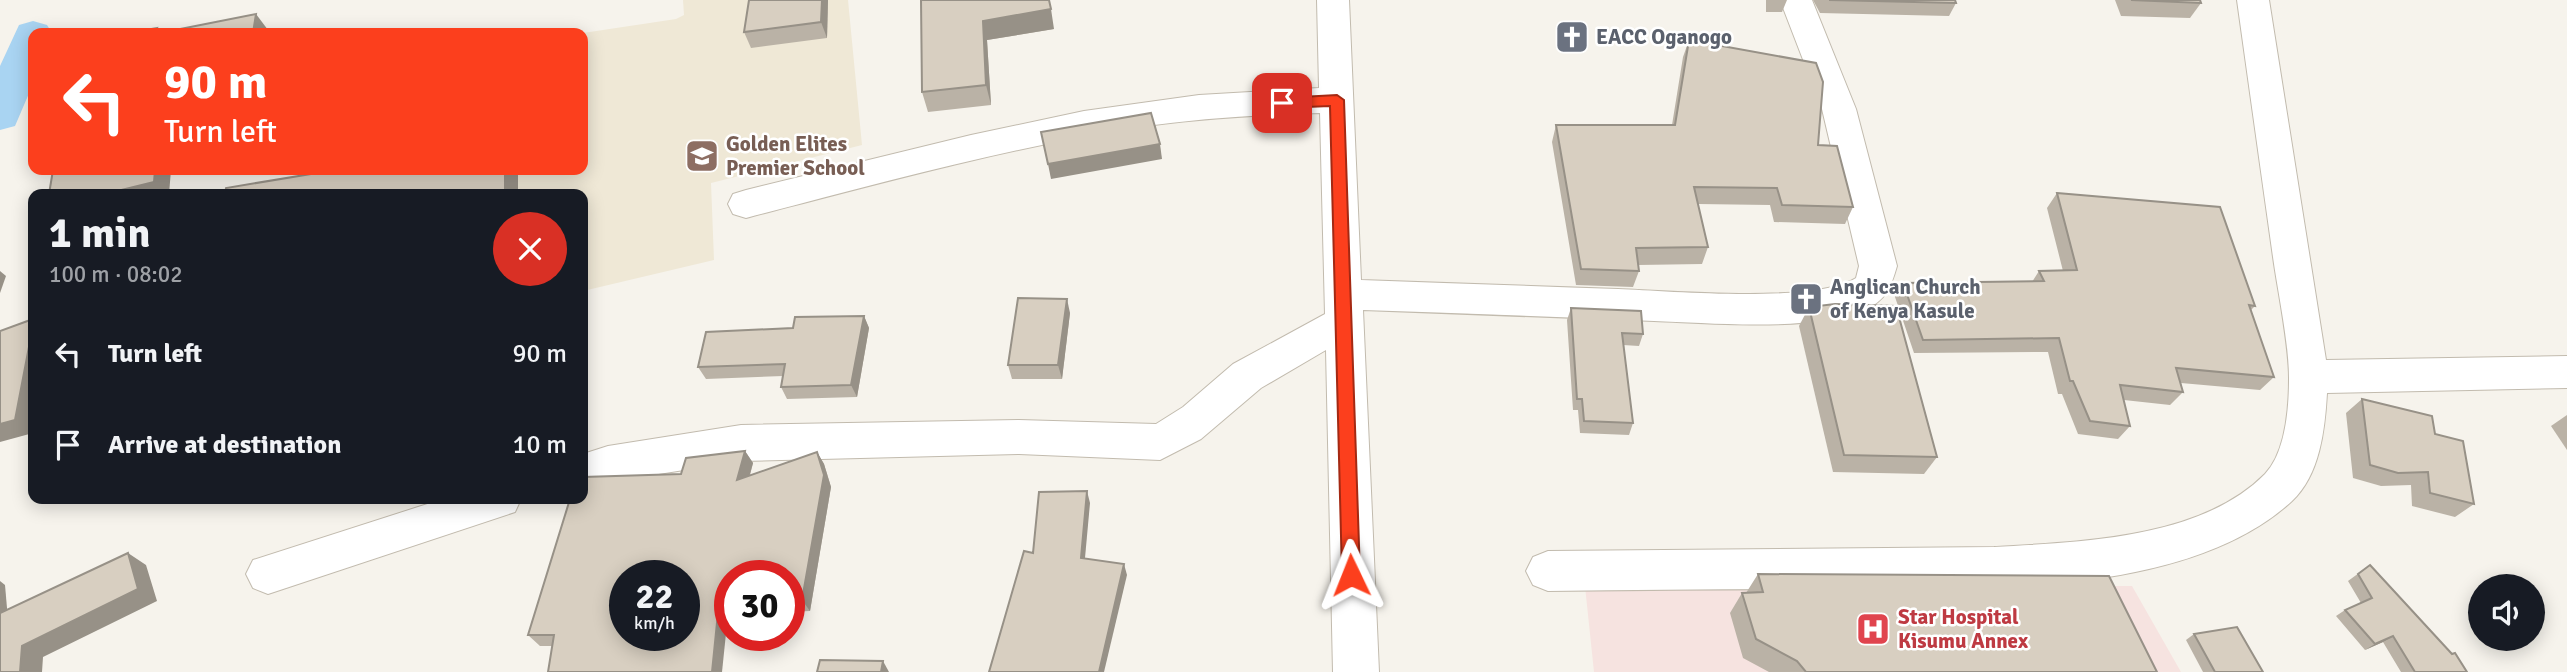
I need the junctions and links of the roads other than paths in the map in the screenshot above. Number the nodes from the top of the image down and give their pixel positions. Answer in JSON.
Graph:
{"nodes":[{"id":1,"x":1333,"y":0,"type":"edge"},
{"id":2,"x":1796,"y":0,"type":"edge"},
{"id":3,"x":2253,"y":0,"type":"edge"},
{"id":4,"x":1337,"y":100,"type":"junction"},
{"id":5,"x":746,"y":204,"type":"dead end"},
{"id":6,"x":1343,"y":308,"type":"junction"},
{"id":7,"x":2567,"y":372,"type":"edge"},
{"id":8,"x":2309,"y":377,"type":"junction"},
{"id":9,"x":588,"y":470,"type":"edge"},
{"id":10,"x":485,"y":504,"type":"edge"},
{"id":11,"x":1548,"y":571,"type":"dead end"},
{"id":12,"x":268,"y":574,"type":"dead end"},
{"id":13,"x":1356,"y":672,"type":"edge"}],
"edges":[{"from":1,"to":4,"type":"street"},
{"from":2,"to":6,"type":"street"},
{"from":3,"to":8,"type":"street"},
{"from":4,"to":5,"type":"street"},
{"from":4,"to":6,"type":"street"},
{"from":6,"to":9,"type":"street"},
{"from":6,"to":13,"type":"street"},
{"from":7,"to":8,"type":"street"},
{"from":8,"to":11,"type":"street"},
{"from":10,"to":12,"type":"street"}]}
